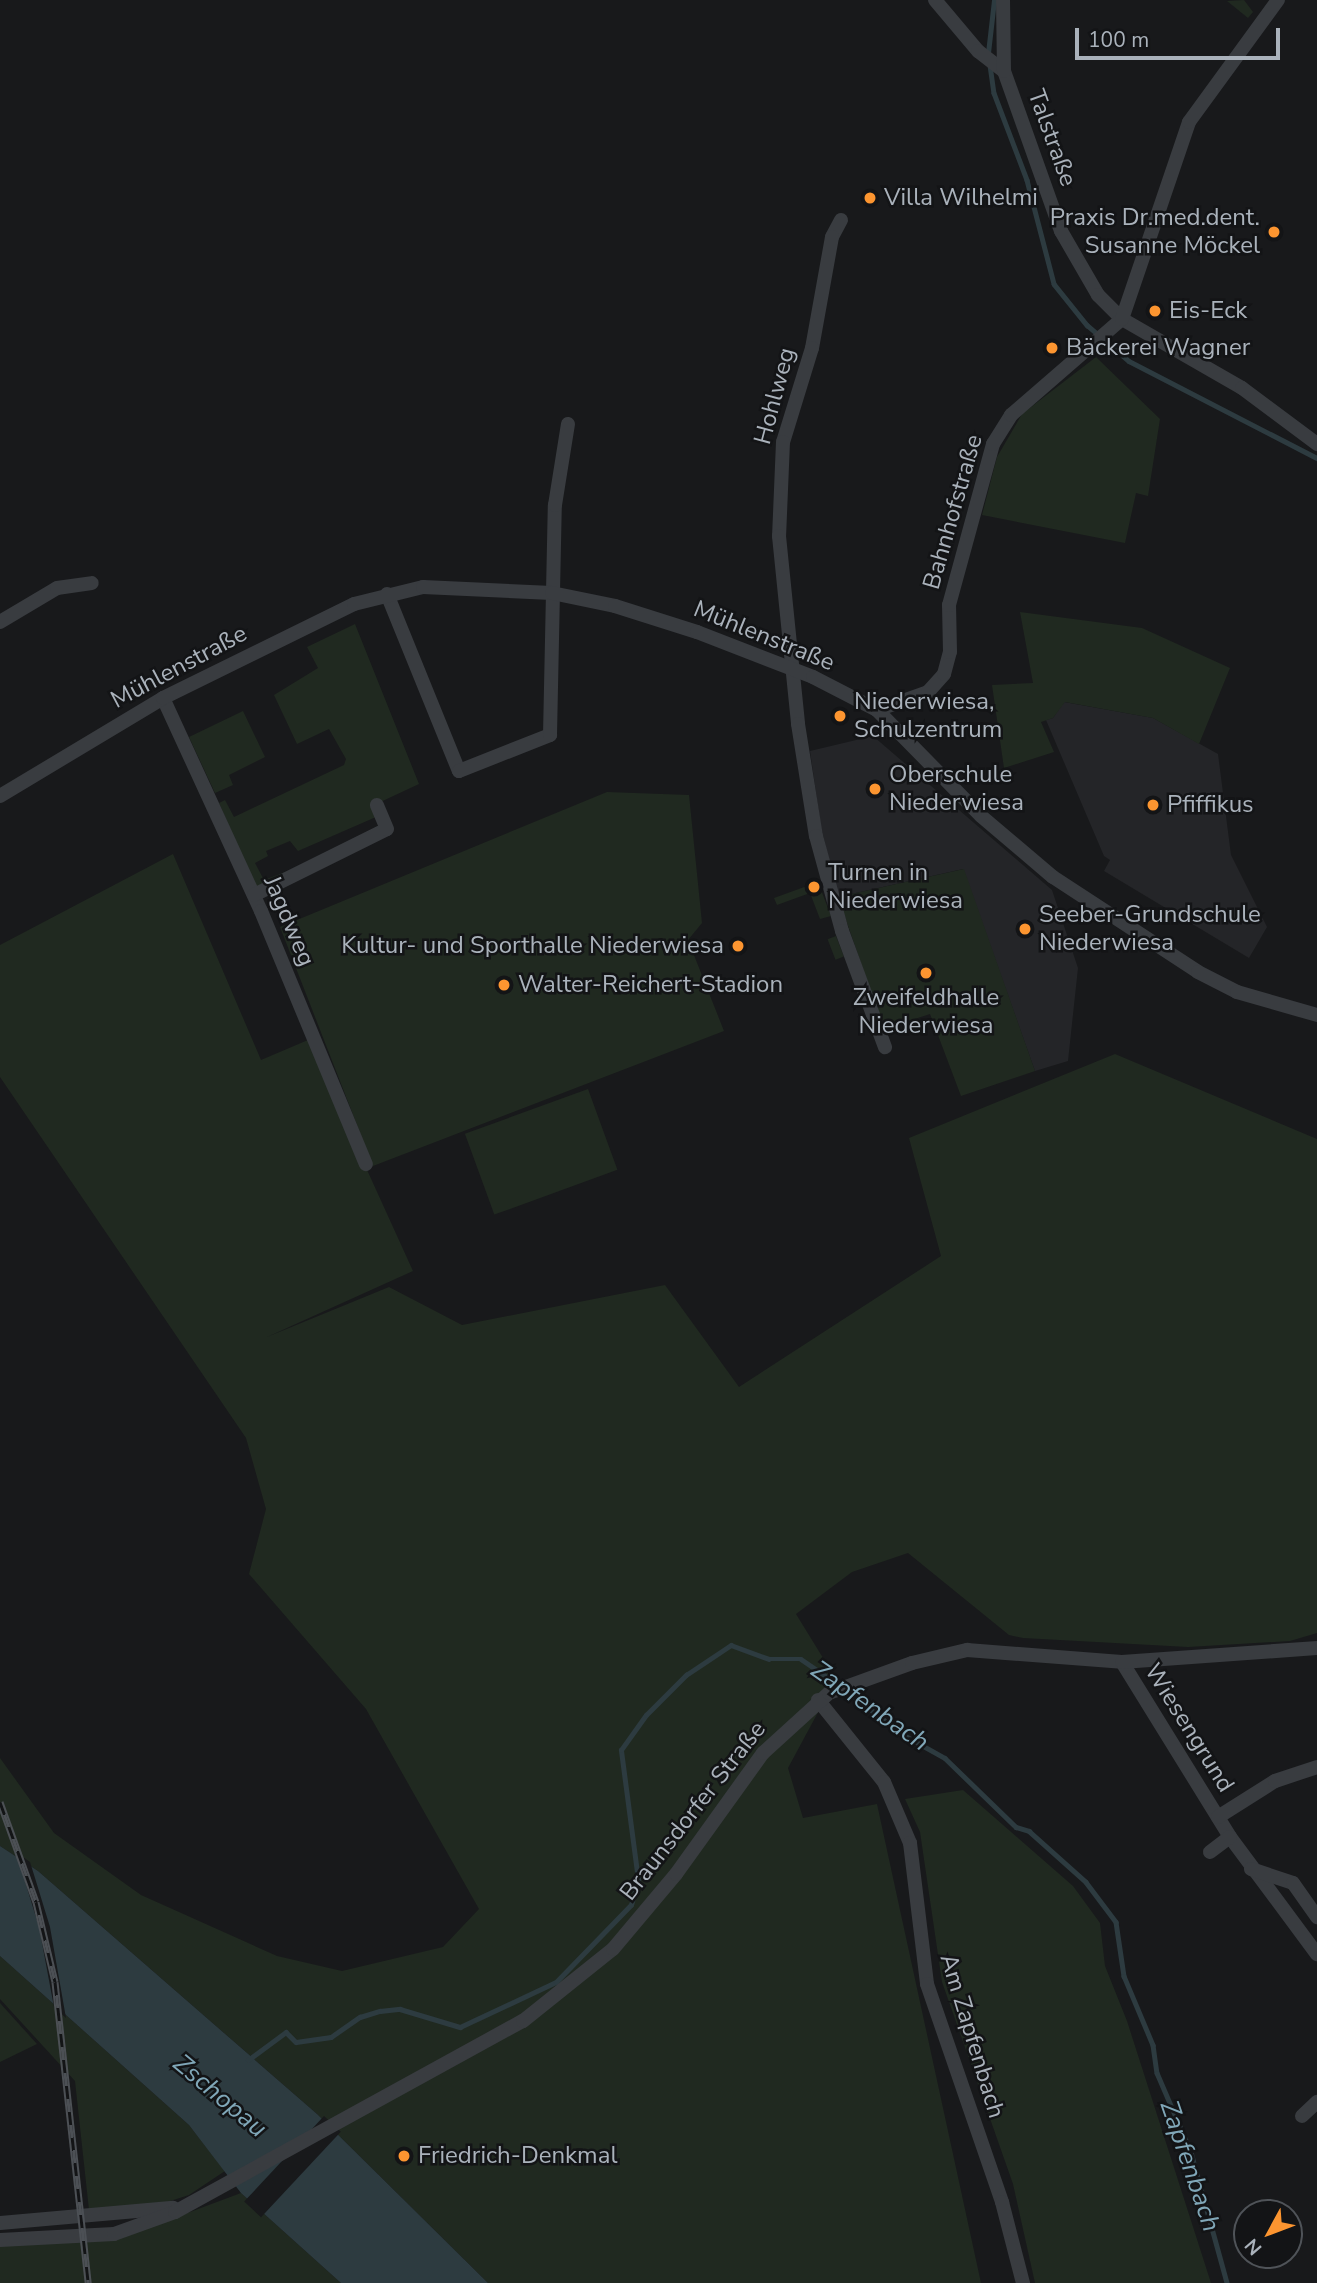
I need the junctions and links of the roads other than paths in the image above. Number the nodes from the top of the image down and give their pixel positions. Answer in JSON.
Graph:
{"nodes":[{"id":1,"x":935,"y":0,"type":"edge"},
{"id":2,"x":1003,"y":0,"type":"edge"},
{"id":3,"x":1278,"y":0,"type":"edge"},
{"id":4,"x":1002,"y":69,"type":"junction"},
{"id":5,"x":841,"y":220,"type":"dead end"},
{"id":6,"x":1117,"y":324,"type":"junction"},
{"id":7,"x":568,"y":424,"type":"dead end"},
{"id":8,"x":1317,"y":444,"type":"edge"},
{"id":9,"x":92,"y":583,"type":"dead end"},
{"id":10,"x":552,"y":593,"type":"junction"},
{"id":11,"x":387,"y":594,"type":"junction"},
{"id":12,"x":0,"y":622,"type":"edge"},
{"id":13,"x":795,"y":671,"type":"junction"},
{"id":14,"x":163,"y":698,"type":"junction"},
{"id":15,"x":877,"y":710,"type":"junction"},
{"id":16,"x":0,"y":796,"type":"edge"},
{"id":17,"x":377,"y":805,"type":"dead end"},
{"id":18,"x":254,"y":895,"type":"junction"},
{"id":19,"x":1317,"y":1014,"type":"edge"},
{"id":20,"x":885,"y":1047,"type":"dead end"},
{"id":21,"x":366,"y":1164,"type":"dead end"},
{"id":22,"x":1317,"y":1648,"type":"edge"},
{"id":23,"x":1122,"y":1662,"type":"junction"},
{"id":24,"x":824,"y":1697,"type":"junction"},
{"id":25,"x":1317,"y":1767,"type":"edge"},
{"id":26,"x":1218,"y":1818,"type":"junction"},
{"id":27,"x":1230,"y":1838,"type":"junction"},
{"id":28,"x":1210,"y":1852,"type":"dead end"},
{"id":29,"x":1251,"y":1868,"type":"junction"},
{"id":30,"x":1317,"y":1917,"type":"edge"},
{"id":31,"x":1317,"y":1954,"type":"edge"},
{"id":32,"x":1317,"y":2102,"type":"edge"},
{"id":33,"x":1302,"y":2116,"type":"dead end"},
{"id":34,"x":188,"y":2206,"type":"junction"},
{"id":35,"x":0,"y":2223,"type":"edge"},
{"id":36,"x":0,"y":2240,"type":"edge"},
{"id":37,"x":1023,"y":2283,"type":"edge"}],
"edges":[{"from":1,"to":4,"type":"street","name":"Talstraße"},
{"from":2,"to":4,"type":"street"},
{"from":3,"to":6,"type":"street"},
{"from":4,"to":6,"type":"street","name":"Talstraße"},
{"from":5,"to":13,"type":"street","name":"Hohlweg"},
{"from":6,"to":8,"type":"street","name":"Talstraße"},
{"from":6,"to":15,"type":"street","name":"Bahnhofstraße"},
{"from":7,"to":10,"type":"street"},
{"from":9,"to":12,"type":"street"},
{"from":10,"to":11,"type":"street","name":"Mühlenstraße"},
{"from":10,"to":11,"type":"street"},
{"from":10,"to":13,"type":"street","name":"Mühlenstraße"},
{"from":11,"to":14,"type":"street","name":"Mühlenstraße"},
{"from":13,"to":15,"type":"street","name":"Mühlenstraße"},
{"from":13,"to":20,"type":"street","name":"Hohlweg"},
{"from":14,"to":16,"type":"street","name":"Mühlenstraße"},
{"from":14,"to":18,"type":"street","name":"Jagdweg"},
{"from":15,"to":19,"type":"street","name":"Mühlenstraße"},
{"from":17,"to":18,"type":"street"},
{"from":18,"to":21,"type":"street","name":"Jagdweg"},
{"from":22,"to":23,"type":"street","name":"Braunsdorfer Straße"},
{"from":23,"to":24,"type":"street","name":"Braunsdorfer Straße"},
{"from":23,"to":26,"type":"street","name":"Wiesengrund"},
{"from":24,"to":34,"type":"street","name":"Braunsdorfer Straße"},
{"from":24,"to":37,"type":"street","name":"Am Zapfenbach"},
{"from":25,"to":26,"type":"street","name":"Wiesengrund"},
{"from":26,"to":27,"type":"street","name":"Wiesengrund"},
{"from":27,"to":28,"type":"street"},
{"from":27,"to":29,"type":"street","name":"Wiesengrund"},
{"from":29,"to":30,"type":"street"},
{"from":29,"to":31,"type":"street","name":"Wiesengrund"},
{"from":32,"to":33,"type":"street"},
{"from":34,"to":35,"type":"street"},
{"from":34,"to":36,"type":"street"}]}
